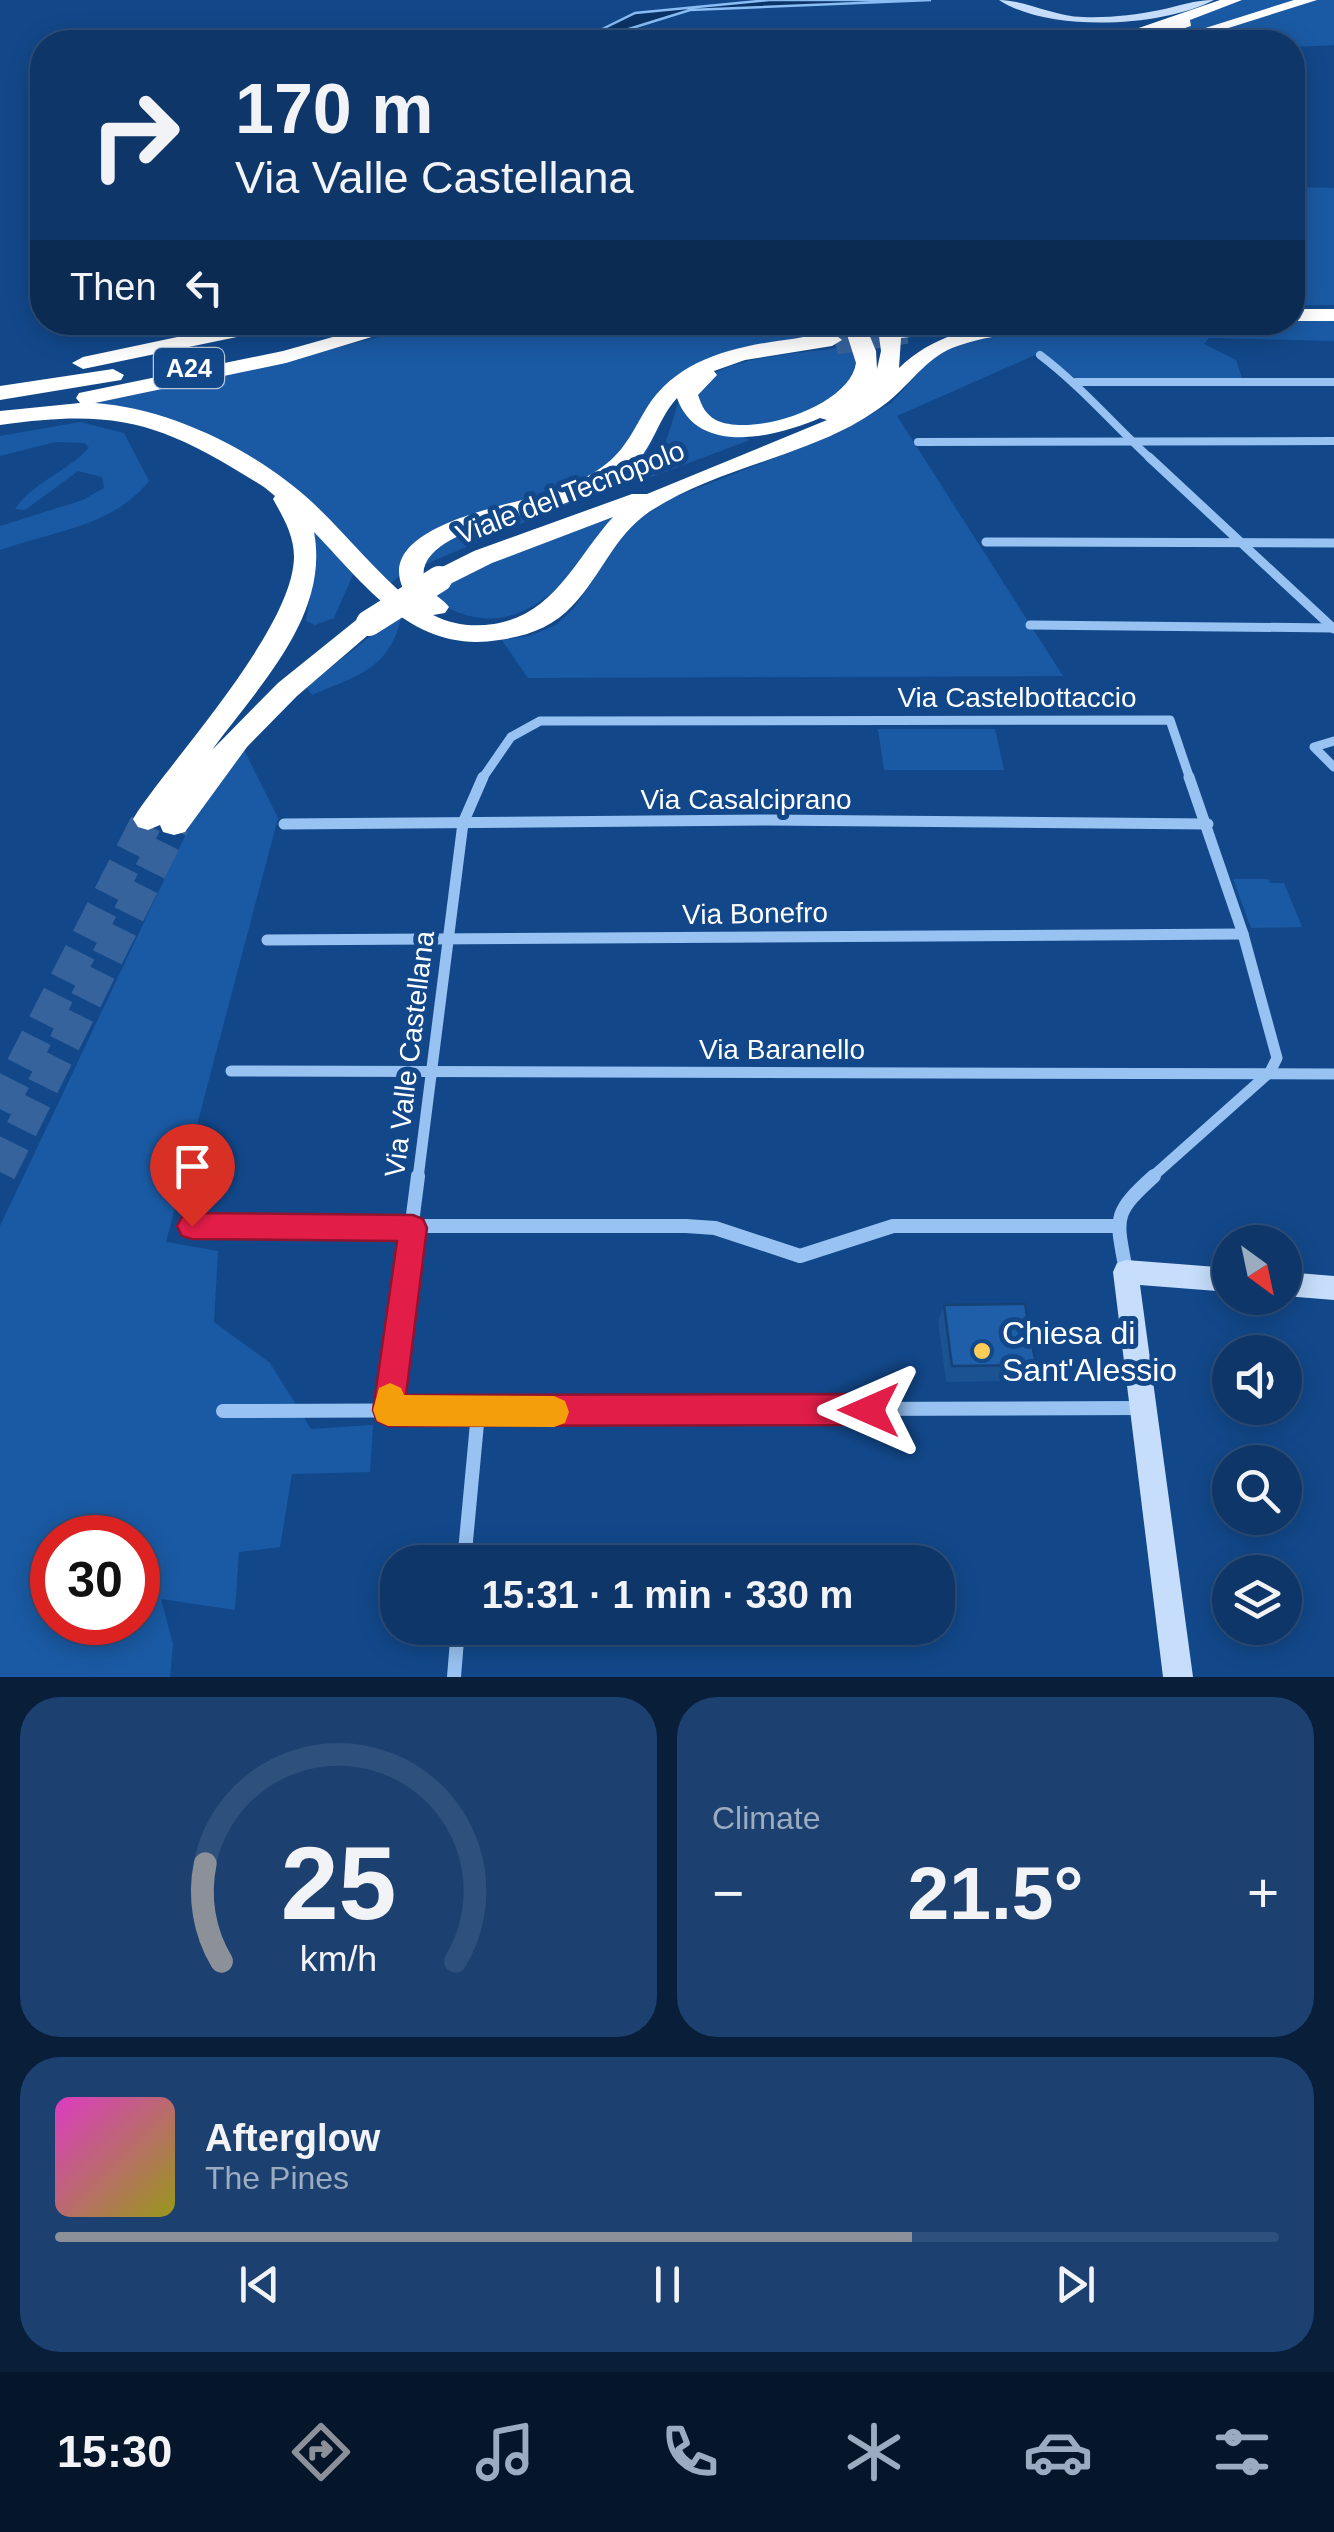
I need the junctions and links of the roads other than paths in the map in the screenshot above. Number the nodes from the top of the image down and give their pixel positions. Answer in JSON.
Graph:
{"nodes":[{"id":1,"x":1004,"y":0,"type":"edge"},
{"id":2,"x":1210,"y":0,"type":"edge"},
{"id":3,"x":1235,"y":0,"type":"edge"},
{"id":4,"x":1260,"y":0,"type":"edge"},
{"id":5,"x":1276,"y":0,"type":"edge"},
{"id":6,"x":1290,"y":0,"type":"edge"},
{"id":7,"x":1310,"y":0,"type":"edge"},
{"id":8,"x":1143,"y":30,"type":"edge"},
{"id":9,"x":1166,"y":30,"type":"edge"},
{"id":10,"x":1182,"y":30,"type":"edge"},
{"id":11,"x":1205,"y":30,"type":"edge"},
{"id":12,"x":1208,"y":30,"type":"edge"},
{"id":13,"x":1334,"y":307,"type":"edge"},
{"id":14,"x":1305,"y":310,"type":"edge"},
{"id":15,"x":1305,"y":312,"type":"edge"},
{"id":16,"x":1334,"y":315,"type":"edge"},
{"id":17,"x":266,"y":335,"type":"edge"},
{"id":18,"x":267,"y":335,"type":"edge"},
{"id":19,"x":322,"y":335,"type":"edge"},
{"id":20,"x":361,"y":335,"type":"edge"},
{"id":21,"x":862,"y":335,"type":"edge"},
{"id":22,"x":897,"y":335,"type":"edge"},
{"id":23,"x":971,"y":335,"type":"edge"},
{"id":24,"x":1040,"y":355,"type":"dead end"},
{"id":25,"x":0,"y":379,"type":"edge"},
{"id":26,"x":681,"y":381,"type":"junction"},
{"id":27,"x":1076,"y":382,"type":"junction"},
{"id":28,"x":1334,"y":382,"type":"edge"},
{"id":29,"x":0,"y":396,"type":"edge"},
{"id":30,"x":844,"y":411,"type":"junction"},
{"id":31,"x":0,"y":415,"type":"edge"},
{"id":32,"x":1133,"y":441,"type":"junction"},
{"id":33,"x":1334,"y":441,"type":"edge"},
{"id":34,"x":918,"y":442,"type":"dead end"},
{"id":35,"x":706,"y":475,"type":"junction"},
{"id":36,"x":271,"y":481,"type":"junction"},
{"id":37,"x":568,"y":512,"type":"junction"},
{"id":38,"x":986,"y":542,"type":"dead end"},
{"id":39,"x":1242,"y":542,"type":"junction"},
{"id":40,"x":1334,"y":543,"type":"edge"},
{"id":41,"x":434,"y":574,"type":"junction"},
{"id":42,"x":567,"y":600,"type":"junction"},
{"id":43,"x":365,"y":617,"type":"junction"},
{"id":44,"x":1030,"y":625,"type":"dead end"},
{"id":45,"x":1334,"y":628,"type":"edge"},
{"id":46,"x":1334,"y":740,"type":"edge"},
{"id":47,"x":1334,"y":767,"type":"edge"},
{"id":48,"x":175,"y":779,"type":"junction"},
{"id":49,"x":464,"y":823,"type":"junction"},
{"id":50,"x":284,"y":824,"type":"dead end"},
{"id":51,"x":1208,"y":824,"type":"junction"},
{"id":52,"x":1243,"y":934,"type":"junction"},
{"id":53,"x":267,"y":940,"type":"dead end"},
{"id":54,"x":449,"y":940,"type":"junction"},
{"id":55,"x":231,"y":1072,"type":"dead end"},
{"id":56,"x":1270,"y":1072,"type":"junction"},
{"id":57,"x":430,"y":1074,"type":"junction"},
{"id":58,"x":1334,"y":1074,"type":"edge"},
{"id":59,"x":192,"y":1226,"type":"dead end"},
{"id":60,"x":1118,"y":1226,"type":"junction"},
{"id":61,"x":413,"y":1228,"type":"junction"},
{"id":62,"x":1126,"y":1272,"type":"junction"},
{"id":63,"x":1212,"y":1279,"type":"edge"},
{"id":64,"x":1302,"y":1285,"type":"edge"},
{"id":65,"x":1334,"y":1288,"type":"edge"},
{"id":66,"x":1142,"y":1408,"type":"junction"},
{"id":67,"x":388,"y":1410,"type":"junction"},
{"id":68,"x":223,"y":1411,"type":"dead end"},
{"id":69,"x":478,"y":1413,"type":"junction"},
{"id":70,"x":466,"y":1545,"type":"edge"},
{"id":71,"x":457,"y":1645,"type":"edge"},
{"id":72,"x":454,"y":1677,"type":"edge"},
{"id":73,"x":1178,"y":1677,"type":"edge"}],
"edges":[{"from":1,"to":2,"type":"street"},
{"from":3,"to":8,"type":"highway"},
{"from":4,"to":9,"type":"highway"},
{"from":5,"to":10,"type":"highway"},
{"from":6,"to":11,"type":"highway"},
{"from":7,"to":12,"type":"highway"},
{"from":13,"to":14,"type":"highway"},
{"from":15,"to":16,"type":"highway"},
{"from":17,"to":25,"type":"highway"},
{"from":18,"to":29,"type":"highway","number":"A24"},
{"from":19,"to":29,"type":"highway","number":"A24"},
{"from":20,"to":31,"type":"highway"},
{"from":21,"to":30,"type":"highway"},
{"from":22,"to":30,"type":"highway"},
{"from":23,"to":30,"type":"highway"},
{"from":24,"to":27,"type":"street"},
{"from":26,"to":30,"type":"highway"},
{"from":26,"to":37,"type":"highway"},
{"from":26,"to":42,"type":"highway"},
{"from":27,"to":28,"type":"street"},
{"from":27,"to":32,"type":"street"},
{"from":30,"to":35,"type":"highway","name":"Viale del Tecnopolo"},
{"from":30,"to":37,"type":"highway"},
{"from":31,"to":36,"type":"highway"},
{"from":32,"to":33,"type":"street"},
{"from":32,"to":34,"type":"street"},
{"from":32,"to":39,"type":"street"},
{"from":35,"to":41,"type":"highway","name":"Viale del Tecnopolo"},
{"from":35,"to":42,"type":"highway"},
{"from":36,"to":42,"type":"highway"},
{"from":36,"to":48,"type":"highway"},
{"from":37,"to":41,"type":"highway","name":"Viale del Tecnopolo"},
{"from":38,"to":39,"type":"street"},
{"from":39,"to":40,"type":"street"},
{"from":39,"to":45,"type":"street"},
{"from":41,"to":43,"type":"highway","name":"Viale del Tecnopolo","bridge":true},
{"from":43,"to":48,"type":"highway","name":"Viale del Tecnopolo"},
{"from":43,"to":48,"type":"highway","name":"Viale del Tecnopolo"},
{"from":44,"to":45,"type":"street"},
{"from":46,"to":47,"type":"street"},
{"from":49,"to":50,"type":"street","name":"Via Casalciprano"},
{"from":49,"to":51,"type":"street","name":"Via Casalciprano"},
{"from":49,"to":51,"type":"street","name":"Via Castelbottaccio"},
{"from":49,"to":54,"type":"street","name":"Via Valle Castellana"},
{"from":51,"to":52,"type":"street","name":"Via Castelbottaccio"},
{"from":52,"to":54,"type":"street","name":"Via Bonefro"},
{"from":52,"to":56,"type":"street","name":"Via Castelbottaccio"},
{"from":53,"to":54,"type":"street","name":"Via Bonefro"},
{"from":54,"to":57,"type":"street","name":"Via Valle Castellana"},
{"from":55,"to":57,"type":"street","name":"Via Baranello"},
{"from":56,"to":57,"type":"street","name":"Via Baranello"},
{"from":56,"to":58,"type":"street","name":"Via Baranello"},
{"from":56,"to":60,"type":"street"},
{"from":57,"to":61,"type":"street","name":"Via Valle Castellana"},
{"from":59,"to":61,"type":"street"},
{"from":60,"to":61,"type":"street"},
{"from":60,"to":62,"type":"street"},
{"from":61,"to":67,"type":"street","name":"Via Valle Castellana"},
{"from":62,"to":63,"type":"street"},
{"from":62,"to":66,"type":"street"},
{"from":64,"to":65,"type":"street"},
{"from":66,"to":69,"type":"street"},
{"from":66,"to":73,"type":"street"},
{"from":67,"to":68,"type":"street"},
{"from":67,"to":69,"type":"street"},
{"from":69,"to":70,"type":"street"},
{"from":71,"to":72,"type":"street"}]}
